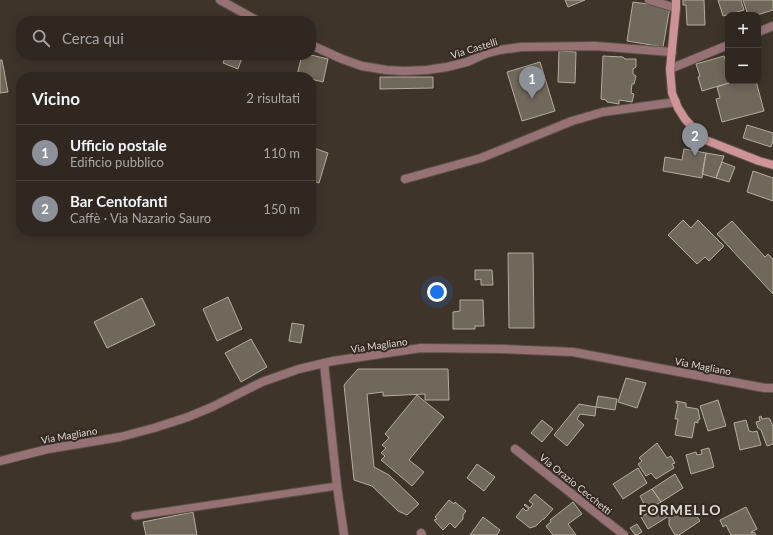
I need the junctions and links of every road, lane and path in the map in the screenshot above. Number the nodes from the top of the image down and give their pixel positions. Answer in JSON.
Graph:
{"nodes":[{"id":1,"x":220,"y":0,"type":"edge"},
{"id":2,"x":649,"y":0,"type":"edge"},
{"id":3,"x":676,"y":4,"type":"edge"},
{"id":4,"x":249,"y":16,"type":"edge"},
{"id":5,"x":773,"y":26,"type":"edge"},
{"id":6,"x":761,"y":31,"type":"edge"},
{"id":7,"x":725,"y":46,"type":"edge"},
{"id":8,"x":316,"y":47,"type":"edge"},
{"id":9,"x":672,"y":52,"type":"junction"},
{"id":10,"x":670,"y":69,"type":"junction"},
{"id":11,"x":676,"y":102,"type":"junction"},
{"id":12,"x":773,"y":165,"type":"edge"},
{"id":13,"x":405,"y":179,"type":"dead end"},
{"id":14,"x":324,"y":363,"type":"junction"},
{"id":15,"x":773,"y":388,"type":"edge"},
{"id":16,"x":515,"y":449,"type":"dead end"},
{"id":17,"x":0,"y":460,"type":"edge"},
{"id":18,"x":337,"y":486,"type":"junction"},
{"id":19,"x":135,"y":516,"type":"dead end"},
{"id":20,"x":344,"y":535,"type":"edge"},
{"id":21,"x":624,"y":535,"type":"edge"}],
"edges":[{"from":1,"to":4,"type":"street"},
{"from":2,"to":3,"type":"street"},
{"from":3,"to":9,"type":"street"},
{"from":5,"to":6,"type":"street"},
{"from":7,"to":10,"type":"street"},
{"from":8,"to":9,"type":"street","name":"Via Castelli"},
{"from":9,"to":10,"type":"street"},
{"from":10,"to":11,"type":"street"},
{"from":11,"to":12,"type":"street"},
{"from":11,"to":13,"type":"street"},
{"from":14,"to":15,"type":"street","name":"Via Magliano"},
{"from":14,"to":17,"type":"street","name":"Via Magliano"},
{"from":14,"to":18,"type":"street"},
{"from":16,"to":21,"type":"street","name":"Via Orazio Cecchetti"},
{"from":18,"to":19,"type":"lane"},
{"from":18,"to":20,"type":"street"}]}
